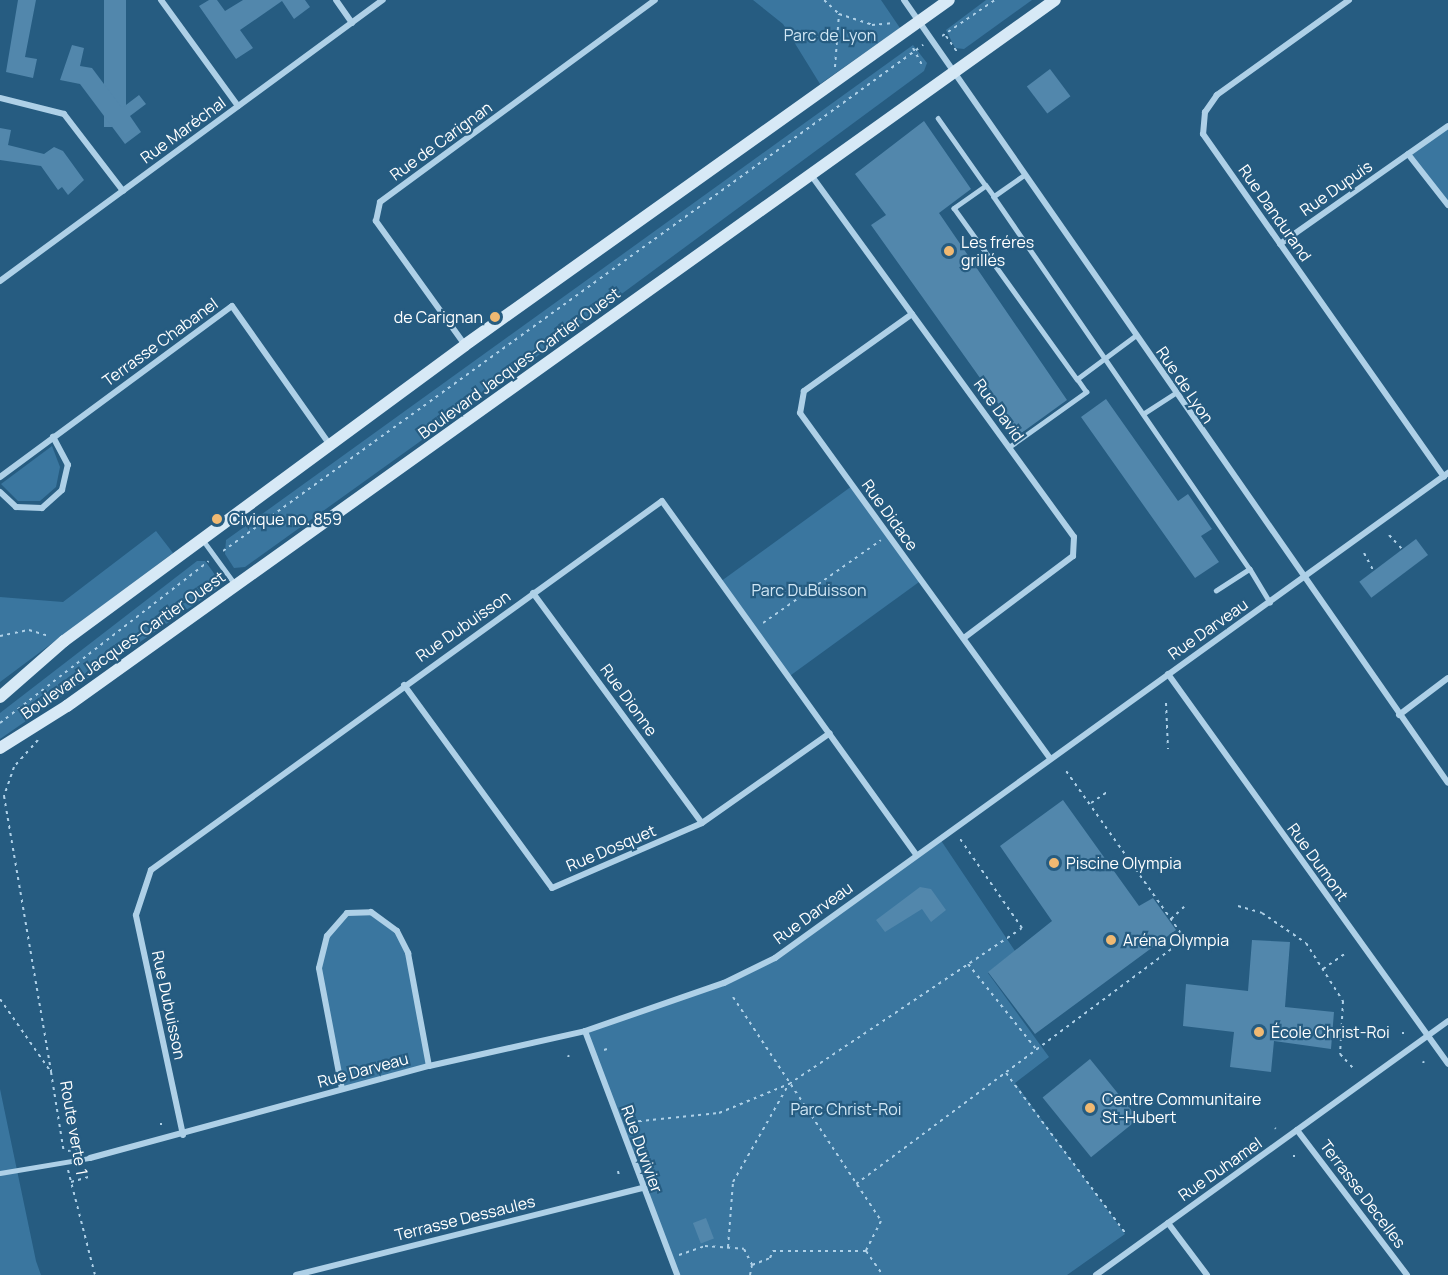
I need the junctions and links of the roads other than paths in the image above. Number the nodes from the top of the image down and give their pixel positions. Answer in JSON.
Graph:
{"nodes":[{"id":1,"x":161,"y":0,"type":"edge"},
{"id":2,"x":336,"y":0,"type":"edge"},
{"id":3,"x":383,"y":0,"type":"edge"},
{"id":4,"x":656,"y":0,"type":"edge"},
{"id":5,"x":904,"y":0,"type":"edge"},
{"id":6,"x":949,"y":0,"type":"edge"},
{"id":7,"x":1055,"y":0,"type":"edge"},
{"id":8,"x":1349,"y":0,"type":"edge"},
{"id":9,"x":921,"y":20,"type":"junction"},
{"id":10,"x":352,"y":23,"type":"junction"},
{"id":11,"x":954,"y":72,"type":"junction"},
{"id":12,"x":0,"y":99,"type":"edge"},
{"id":13,"x":238,"y":106,"type":"junction"},
{"id":14,"x":938,"y":118,"type":"dead end"},
{"id":15,"x":1448,"y":126,"type":"edge"},
{"id":16,"x":1408,"y":153,"type":"junction"},
{"id":17,"x":811,"y":175,"type":"junction"},
{"id":18,"x":1025,"y":175,"type":"junction"},
{"id":19,"x":986,"y":186,"type":"junction"},
{"id":20,"x":123,"y":191,"type":"junction"},
{"id":21,"x":994,"y":197,"type":"junction"},
{"id":22,"x":1448,"y":205,"type":"edge"},
{"id":23,"x":1281,"y":244,"type":"junction"},
{"id":24,"x":0,"y":281,"type":"edge"},
{"id":25,"x":912,"y":314,"type":"junction"},
{"id":26,"x":1135,"y":336,"type":"junction"},
{"id":27,"x":465,"y":345,"type":"junction"},
{"id":28,"x":1104,"y":359,"type":"junction"},
{"id":29,"x":1077,"y":378,"type":"junction"},
{"id":30,"x":1174,"y":393,"type":"junction"},
{"id":31,"x":1143,"y":414,"type":"junction"},
{"id":32,"x":53,"y":437,"type":"junction"},
{"id":33,"x":330,"y":446,"type":"junction"},
{"id":34,"x":1009,"y":447,"type":"junction"},
{"id":35,"x":1446,"y":475,"type":"edge"},
{"id":36,"x":0,"y":477,"type":"edge"},
{"id":37,"x":0,"y":492,"type":"edge"},
{"id":38,"x":203,"y":540,"type":"junction"},
{"id":39,"x":1250,"y":569,"type":"junction"},
{"id":40,"x":1303,"y":580,"type":"junction"},
{"id":41,"x":237,"y":586,"type":"junction"},
{"id":42,"x":1216,"y":591,"type":"dead end"},
{"id":43,"x":533,"y":593,"type":"junction"},
{"id":44,"x":1271,"y":603,"type":"junction"},
{"id":45,"x":965,"y":637,"type":"junction"},
{"id":46,"x":1168,"y":674,"type":"junction"},
{"id":47,"x":1448,"y":678,"type":"edge"},
{"id":48,"x":404,"y":685,"type":"junction"},
{"id":49,"x":0,"y":698,"type":"edge"},
{"id":50,"x":1399,"y":715,"type":"junction"},
{"id":51,"x":830,"y":733,"type":"junction"},
{"id":52,"x":0,"y":748,"type":"edge"},
{"id":53,"x":1050,"y":758,"type":"junction"},
{"id":54,"x":1448,"y":783,"type":"edge"},
{"id":55,"x":702,"y":823,"type":"junction"},
{"id":56,"x":916,"y":855,"type":"junction"},
{"id":57,"x":1448,"y":1020,"type":"edge"},
{"id":58,"x":585,"y":1031,"type":"junction"},
{"id":59,"x":1428,"y":1035,"type":"junction"},
{"id":60,"x":1448,"y":1064,"type":"edge"},
{"id":61,"x":429,"y":1066,"type":"junction"},
{"id":62,"x":342,"y":1089,"type":"junction"},
{"id":63,"x":1297,"y":1130,"type":"junction"},
{"id":64,"x":183,"y":1135,"type":"junction"},
{"id":65,"x":90,"y":1158,"type":"joint"},
{"id":66,"x":0,"y":1173,"type":"edge"},
{"id":67,"x":642,"y":1188,"type":"junction"},
{"id":68,"x":1168,"y":1223,"type":"junction"},
{"id":69,"x":296,"y":1275,"type":"edge"},
{"id":70,"x":677,"y":1275,"type":"edge"},
{"id":71,"x":1096,"y":1275,"type":"edge"},
{"id":72,"x":1207,"y":1275,"type":"edge"},
{"id":73,"x":1407,"y":1275,"type":"edge"}],
"edges":[{"from":1,"to":13,"type":"street"},
{"from":2,"to":10,"type":"street"},
{"from":3,"to":10,"type":"street","name":"Rue Maréchal"},
{"from":4,"to":27,"type":"street","name":"Rue de Carignan"},
{"from":5,"to":9,"type":"street","name":"Rue de Lyon"},
{"from":6,"to":9,"type":"main road","name":"Boulevard Jacques-Cartier Ouest"},
{"from":7,"to":11,"type":"main road","name":"Boulevard Jacques-Cartier Ouest"},
{"from":8,"to":23,"type":"street","name":"Rue Dandurand"},
{"from":9,"to":11,"type":"street","name":"Rue de Lyon"},
{"from":9,"to":27,"type":"main road","name":"Boulevard Jacques-Cartier Ouest"},
{"from":10,"to":13,"type":"street","name":"Rue Maréchal"},
{"from":11,"to":17,"type":"main road","name":"Boulevard Jacques-Cartier Ouest"},
{"from":11,"to":18,"type":"street","name":"Rue de Lyon"},
{"from":12,"to":20,"type":"street"},
{"from":13,"to":20,"type":"street","name":"Rue Maréchal"},
{"from":14,"to":19,"type":"lane"},
{"from":15,"to":16,"type":"street","name":"Rue Dupuis"},
{"from":16,"to":22,"type":"street"},
{"from":16,"to":23,"type":"street","name":"Rue Dupuis"},
{"from":17,"to":25,"type":"street","name":"Rue David"},
{"from":17,"to":41,"type":"main road","name":"Boulevard Jacques-Cartier Ouest"},
{"from":18,"to":21,"type":"lane"},
{"from":18,"to":26,"type":"street","name":"Rue de Lyon"},
{"from":19,"to":21,"type":"lane"},
{"from":19,"to":29,"type":"lane"},
{"from":20,"to":24,"type":"street","name":"Rue Maréchal"},
{"from":21,"to":28,"type":"lane"},
{"from":23,"to":35,"type":"street","name":"Rue Dandurand"},
{"from":25,"to":34,"type":"street","name":"Rue David"},
{"from":25,"to":45,"type":"street","name":"Rue Didace"},
{"from":26,"to":28,"type":"lane"},
{"from":26,"to":30,"type":"street","name":"Rue de Lyon"},
{"from":27,"to":33,"type":"main road","name":"Boulevard Jacques-Cartier Ouest"},
{"from":28,"to":29,"type":"lane"},
{"from":28,"to":31,"type":"lane"},
{"from":29,"to":34,"type":"lane"},
{"from":30,"to":31,"type":"lane"},
{"from":30,"to":40,"type":"street","name":"Rue de Lyon"},
{"from":31,"to":39,"type":"lane"},
{"from":32,"to":33,"type":"street","name":"Terrasse Chabanel"},
{"from":32,"to":36,"type":"street","name":"Terrasse Chabanel"},
{"from":32,"to":37,"type":"street"},
{"from":33,"to":38,"type":"main road","name":"Boulevard Jacques-Cartier Ouest"},
{"from":34,"to":45,"type":"street","name":"Rue David"},
{"from":35,"to":40,"type":"street","name":"Rue Darveau"},
{"from":38,"to":41,"type":"lane"},
{"from":38,"to":49,"type":"main road","name":"Boulevard Jacques-Cartier Ouest"},
{"from":39,"to":42,"type":"lane"},
{"from":39,"to":44,"type":"lane"},
{"from":40,"to":44,"type":"street","name":"Rue Darveau"},
{"from":40,"to":50,"type":"street","name":"Rue de Lyon"},
{"from":41,"to":52,"type":"main road","name":"Boulevard Jacques-Cartier Ouest"},
{"from":43,"to":48,"type":"street","name":"Rue Dubuisson"},
{"from":43,"to":51,"type":"street","name":"Rue Dubuisson"},
{"from":43,"to":55,"type":"street","name":"Rue Dionne"},
{"from":44,"to":46,"type":"street","name":"Rue Darveau"},
{"from":45,"to":53,"type":"street","name":"Rue Didace"},
{"from":46,"to":53,"type":"street","name":"Rue Darveau"},
{"from":46,"to":59,"type":"street","name":"Rue Dumont"},
{"from":47,"to":50,"type":"street"},
{"from":48,"to":55,"type":"street","name":"Rue Dosquet"},
{"from":48,"to":64,"type":"street","name":"Rue Dubuisson"},
{"from":50,"to":54,"type":"street","name":"Rue de Lyon"},
{"from":51,"to":55,"type":"street","name":"Rue Dosquet"},
{"from":51,"to":56,"type":"street","name":"Rue Dubuisson"},
{"from":53,"to":56,"type":"street","name":"Rue Darveau"},
{"from":56,"to":58,"type":"street","name":"Rue Darveau"},
{"from":57,"to":59,"type":"street","name":"Rue Duhamel"},
{"from":58,"to":61,"type":"street","name":"Rue Darveau"},
{"from":58,"to":67,"type":"street","name":"Rue Duvivier"},
{"from":59,"to":60,"type":"street","name":"Rue Dumont"},
{"from":59,"to":63,"type":"street","name":"Rue Duhamel"},
{"from":61,"to":62,"type":"street","name":"Rue Darveau"},
{"from":61,"to":62,"type":"street"},
{"from":62,"to":64,"type":"street","name":"Rue Darveau"},
{"from":63,"to":68,"type":"street","name":"Rue Duhamel"},
{"from":63,"to":73,"type":"street","name":"Terrasse Decelles"},
{"from":64,"to":65,"type":"street","name":"Rue Darveau"},
{"from":65,"to":66,"type":"lane"},
{"from":67,"to":69,"type":"street","name":"Terrasse Dessaules"},
{"from":67,"to":70,"type":"street","name":"Rue Duvivier"},
{"from":68,"to":71,"type":"street","name":"Rue Duhamel"},
{"from":68,"to":72,"type":"street"}]}
